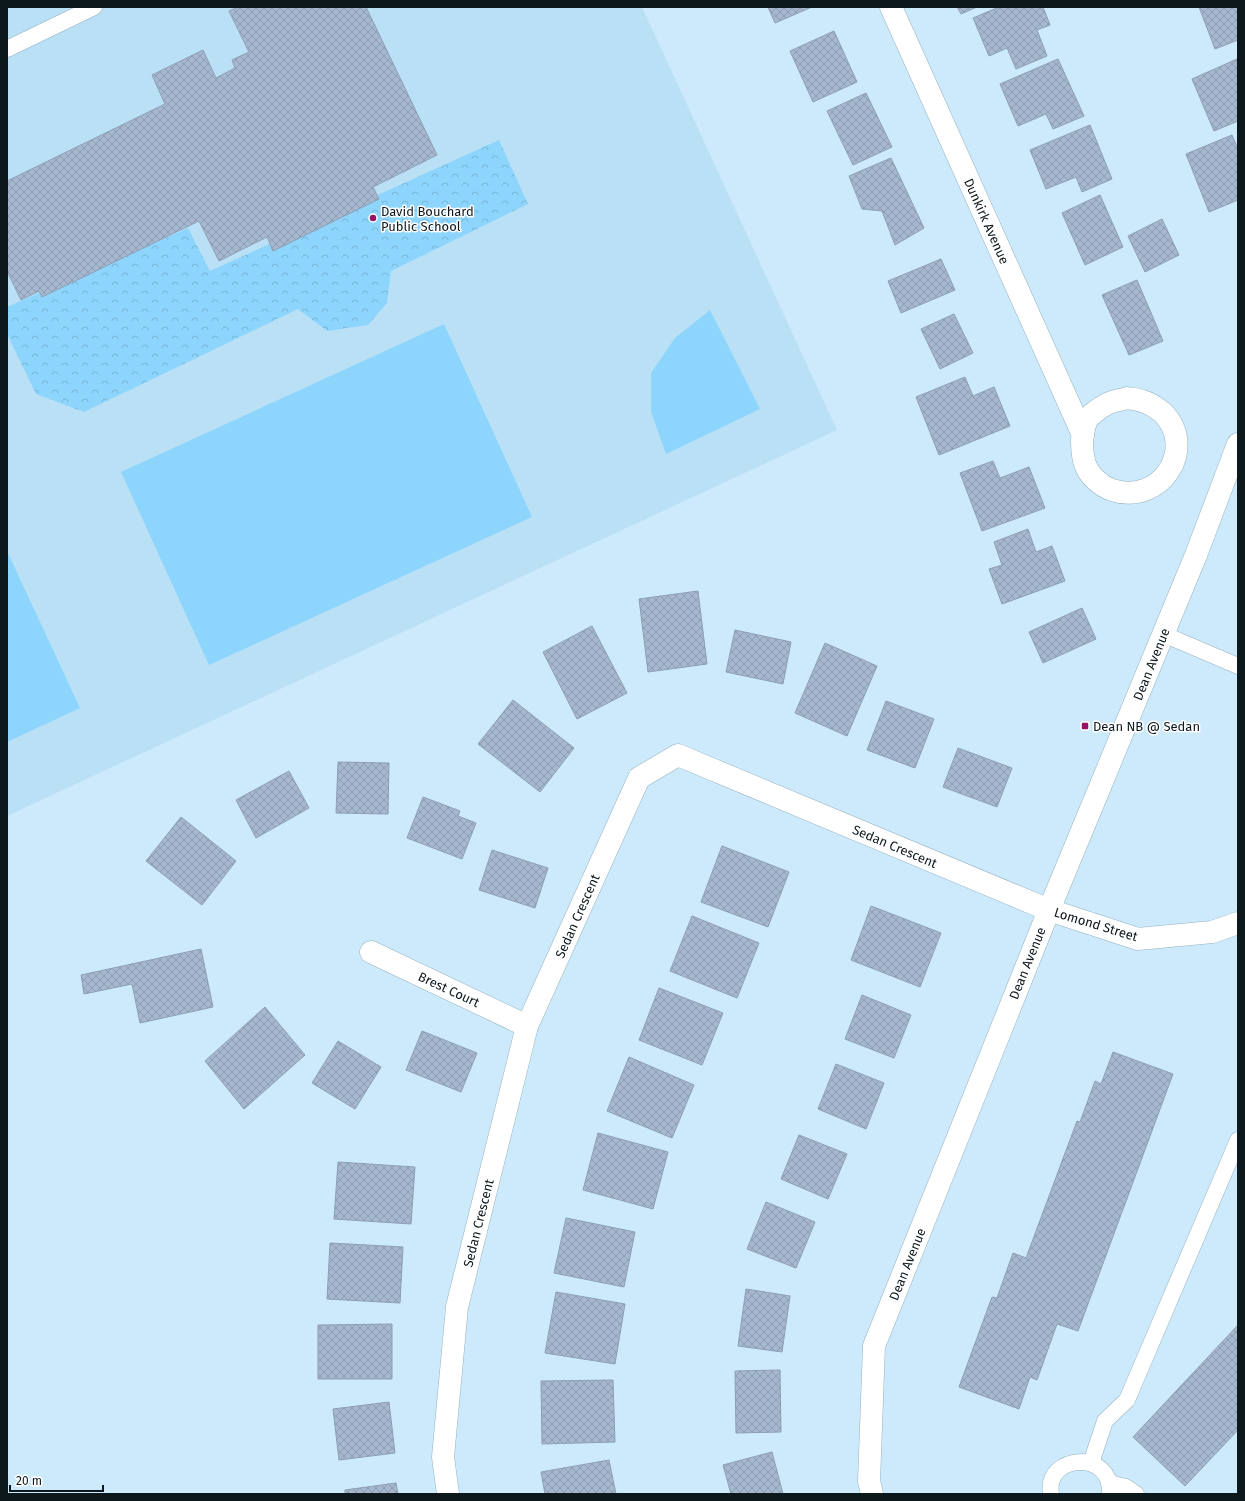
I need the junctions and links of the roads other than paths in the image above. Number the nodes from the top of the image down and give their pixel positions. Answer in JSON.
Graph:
{"nodes":[{"id":1,"x":94,"y":7,"type":"edge"},
{"id":2,"x":891,"y":7,"type":"edge"},
{"id":3,"x":7,"y":49,"type":"edge"},
{"id":4,"x":1083,"y":435,"type":"junction"},
{"id":5,"x":1238,"y":444,"type":"edge"},
{"id":6,"x":1163,"y":634,"type":"junction"},
{"id":7,"x":1238,"y":666,"type":"edge"},
{"id":8,"x":1049,"y":910,"type":"junction"},
{"id":9,"x":1238,"y":923,"type":"edge"},
{"id":10,"x":371,"y":952,"type":"dead end"},
{"id":11,"x":527,"y":1026,"type":"junction"},
{"id":12,"x":1238,"y":1140,"type":"edge"},
{"id":13,"x":1091,"y":1463,"type":"junction"},
{"id":14,"x":1109,"y":1489,"type":"edge"},
{"id":15,"x":448,"y":1494,"type":"edge"},
{"id":16,"x":872,"y":1494,"type":"edge"},
{"id":17,"x":1051,"y":1494,"type":"edge"},
{"id":18,"x":1136,"y":1494,"type":"edge"}],
"edges":[{"from":1,"to":3,"type":"lane"},
{"from":2,"to":4,"type":"street","name":"Dunkirk Avenue"},
{"from":4,"to":4,"type":"street","name":"Dunkirk Avenue"},
{"from":5,"to":6,"type":"street","name":"Dean Avenue"},
{"from":6,"to":7,"type":"lane"},
{"from":6,"to":8,"type":"street","name":"Dean Avenue"},
{"from":8,"to":9,"type":"street","name":"Lomond Street"},
{"from":8,"to":11,"type":"street","name":"Sedan Crescent"},
{"from":8,"to":16,"type":"street","name":"Dean Avenue"},
{"from":10,"to":11,"type":"street","name":"Brest Court"},
{"from":11,"to":15,"type":"street","name":"Sedan Crescent"},
{"from":12,"to":13,"type":"lane"},
{"from":13,"to":14,"type":"lane"},
{"from":13,"to":17,"type":"lane"},
{"from":14,"to":18,"type":"lane"}]}
